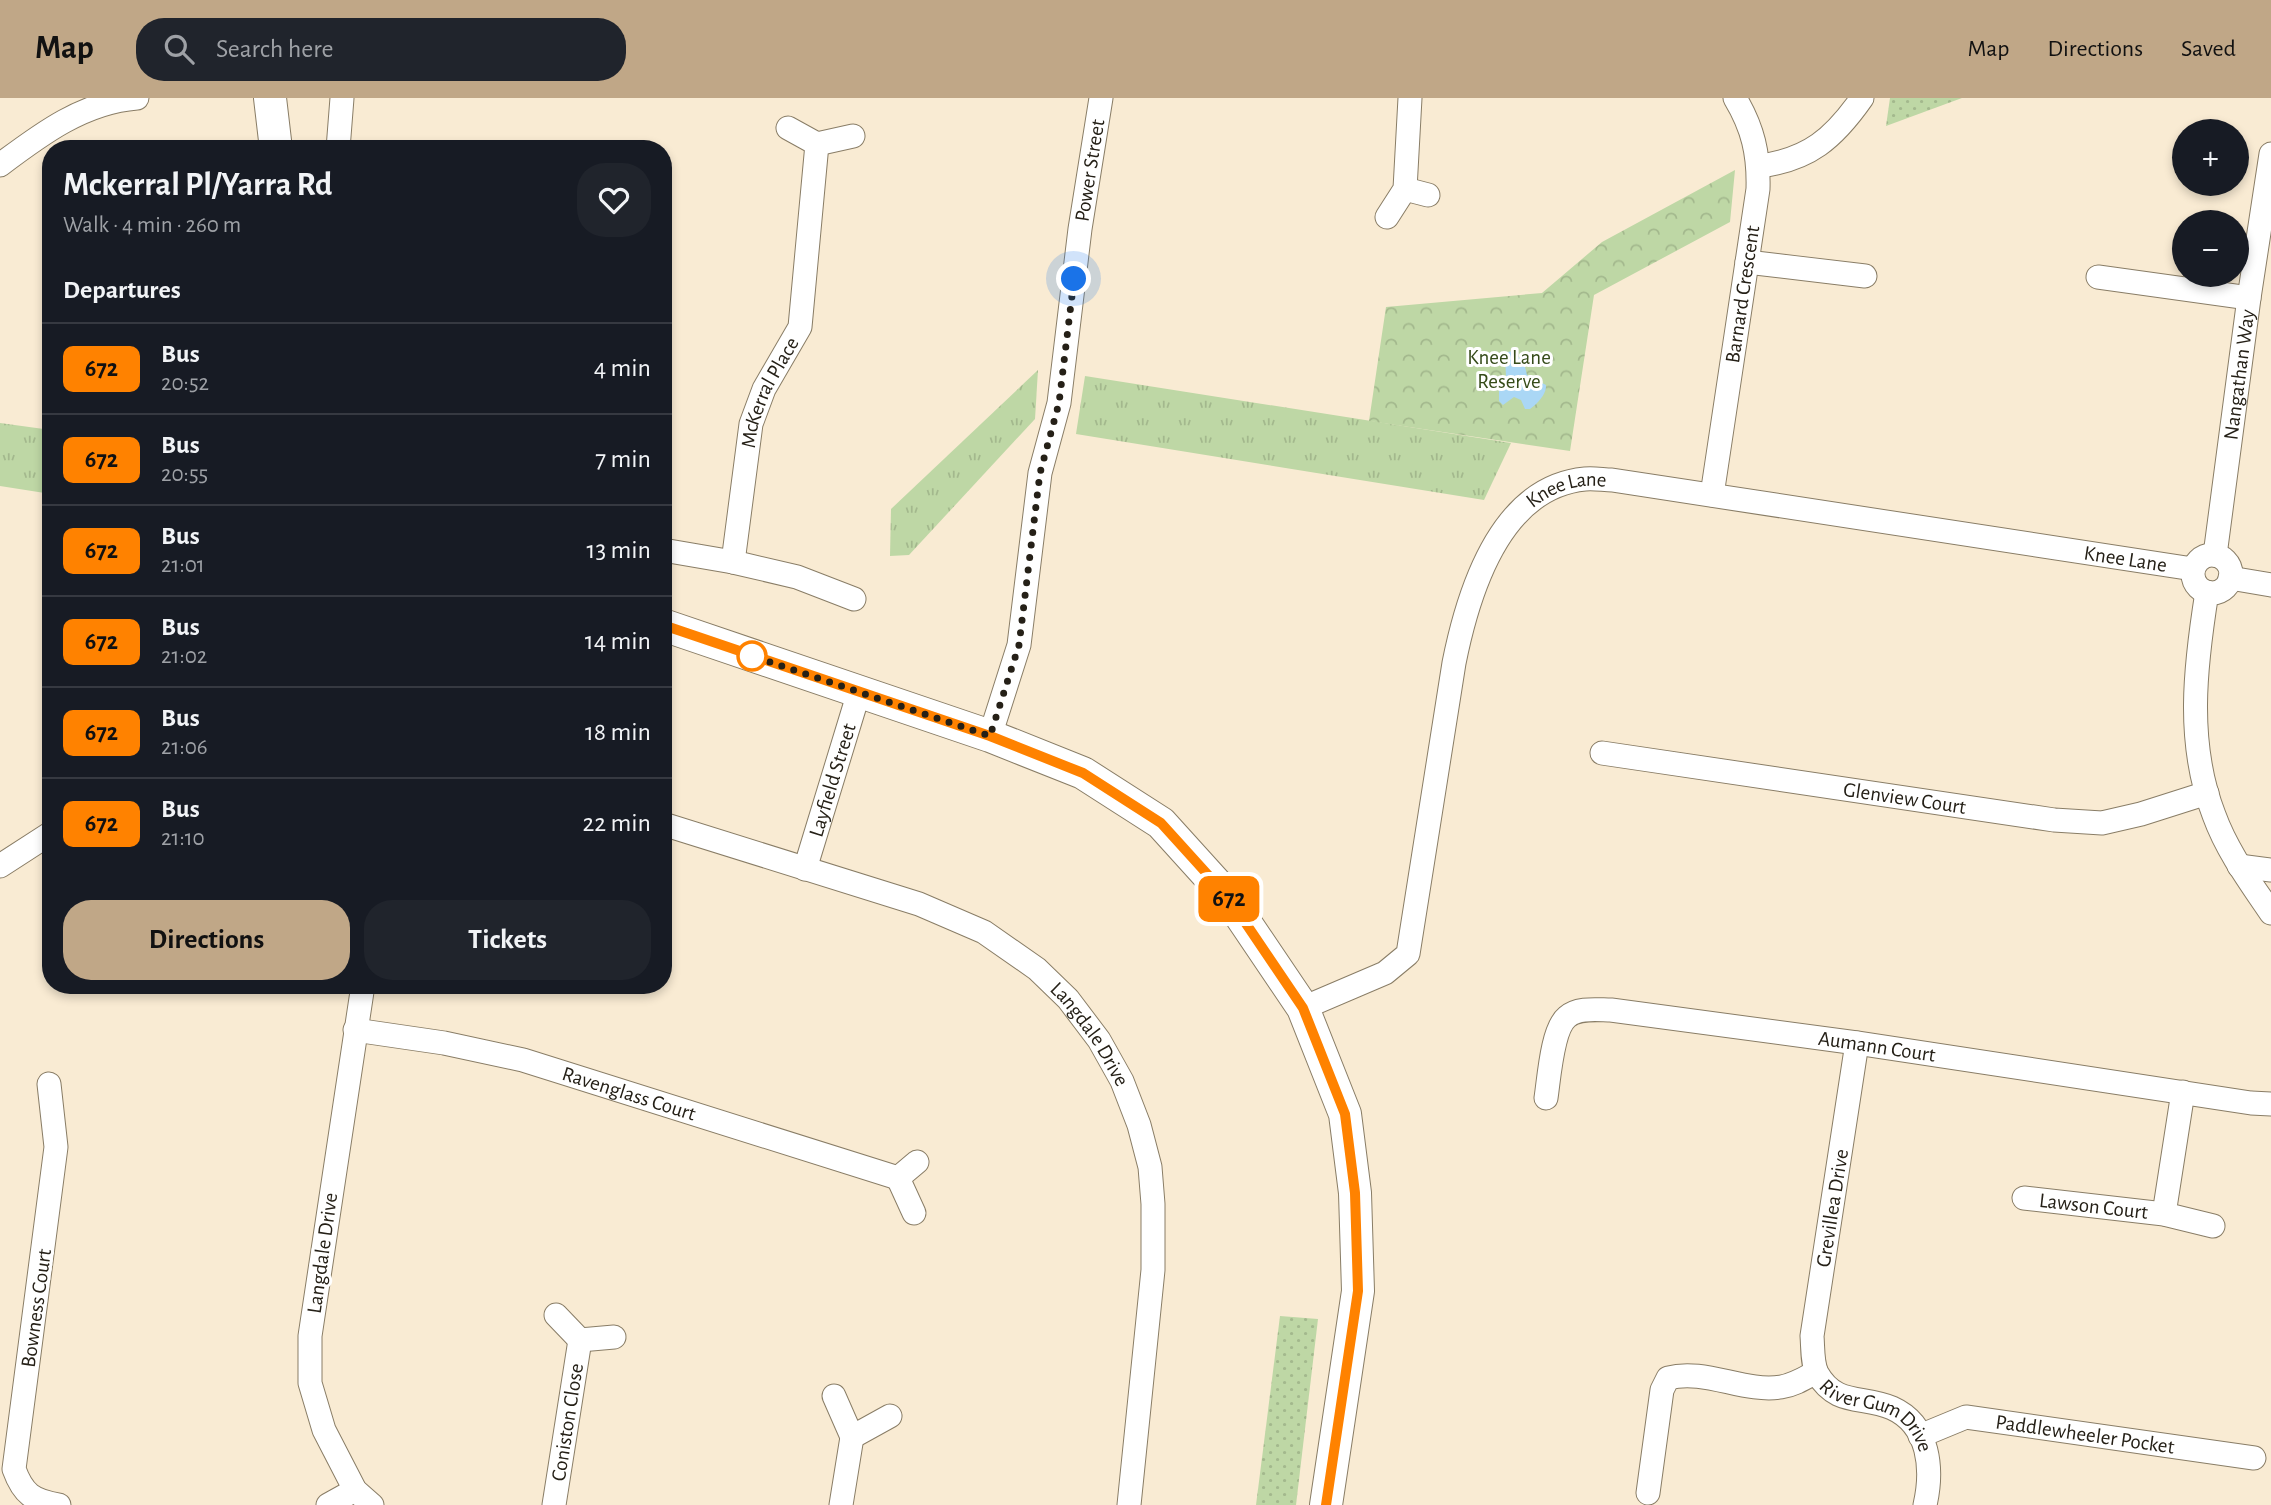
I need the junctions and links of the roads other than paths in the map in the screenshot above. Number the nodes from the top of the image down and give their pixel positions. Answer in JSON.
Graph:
{"nodes":[{"id":1,"x":271,"y":98,"type":"edge"},
{"id":2,"x":342,"y":98,"type":"edge"},
{"id":3,"x":1101,"y":98,"type":"edge"},
{"id":4,"x":1410,"y":98,"type":"edge"},
{"id":5,"x":1735,"y":98,"type":"edge"},
{"id":6,"x":1862,"y":98,"type":"edge"},
{"id":7,"x":122,"y":99,"type":"edge"},
{"id":8,"x":788,"y":128,"type":"dead end"},
{"id":9,"x":853,"y":136,"type":"dead end"},
{"id":10,"x":275,"y":140,"type":"edge"},
{"id":11,"x":339,"y":140,"type":"edge"},
{"id":12,"x":817,"y":144,"type":"junction"},
{"id":13,"x":2271,"y":154,"type":"edge"},
{"id":14,"x":0,"y":165,"type":"edge"},
{"id":15,"x":1759,"y":166,"type":"junction"},
{"id":16,"x":1405,"y":188,"type":"junction"},
{"id":17,"x":1428,"y":195,"type":"dead end"},
{"id":18,"x":1387,"y":217,"type":"dead end"},
{"id":19,"x":1747,"y":262,"type":"junction"},
{"id":20,"x":1865,"y":276,"type":"dead end"},
{"id":21,"x":2098,"y":277,"type":"dead end"},
{"id":22,"x":2249,"y":298,"type":"junction"},
{"id":23,"x":1712,"y":495,"type":"junction"},
{"id":24,"x":672,"y":552,"type":"edge"},
{"id":25,"x":2215,"y":555,"type":"junction"},
{"id":26,"x":733,"y":562,"type":"junction"},
{"id":27,"x":2193,"y":569,"type":"junction"},
{"id":28,"x":2230,"y":578,"type":"junction"},
{"id":29,"x":2271,"y":585,"type":"edge"},
{"id":30,"x":2207,"y":592,"type":"junction"},
{"id":31,"x":854,"y":599,"type":"dead end"},
{"id":32,"x":672,"y":628,"type":"edge"},
{"id":33,"x":859,"y":692,"type":"junction"},
{"id":34,"x":990,"y":736,"type":"junction"},
{"id":35,"x":1602,"y":753,"type":"dead end"},
{"id":36,"x":2207,"y":793,"type":"junction"},
{"id":37,"x":672,"y":827,"type":"edge"},
{"id":38,"x":42,"y":839,"type":"edge"},
{"id":39,"x":0,"y":866,"type":"edge"},
{"id":40,"x":2239,"y":866,"type":"junction"},
{"id":41,"x":805,"y":869,"type":"junction"},
{"id":42,"x":2271,"y":870,"type":"edge"},
{"id":43,"x":2271,"y":913,"type":"edge"},
{"id":44,"x":361,"y":994,"type":"edge"},
{"id":45,"x":1303,"y":1008,"type":"junction"},
{"id":46,"x":355,"y":1030,"type":"junction"},
{"id":47,"x":1857,"y":1043,"type":"junction"},
{"id":48,"x":49,"y":1084,"type":"dead end"},
{"id":49,"x":2183,"y":1092,"type":"junction"},
{"id":50,"x":1546,"y":1098,"type":"dead end"},
{"id":51,"x":2271,"y":1104,"type":"edge"},
{"id":52,"x":917,"y":1162,"type":"dead end"},
{"id":53,"x":898,"y":1178,"type":"junction"},
{"id":54,"x":2024,"y":1198,"type":"dead end"},
{"id":55,"x":914,"y":1213,"type":"dead end"},
{"id":56,"x":2164,"y":1214,"type":"junction"},
{"id":57,"x":2213,"y":1226,"type":"dead end"},
{"id":58,"x":556,"y":1315,"type":"dead end"},
{"id":59,"x":614,"y":1337,"type":"dead end"},
{"id":60,"x":580,"y":1340,"type":"junction"},
{"id":61,"x":1816,"y":1372,"type":"junction"},
{"id":62,"x":834,"y":1396,"type":"dead end"},
{"id":63,"x":890,"y":1416,"type":"dead end"},
{"id":64,"x":1920,"y":1436,"type":"junction"},
{"id":65,"x":852,"y":1437,"type":"junction"},
{"id":66,"x":2254,"y":1458,"type":"dead end"},
{"id":67,"x":1648,"y":1493,"type":"dead end"},
{"id":68,"x":364,"y":1498,"type":"edge"},
{"id":69,"x":59,"y":1505,"type":"edge"},
{"id":70,"x":328,"y":1505,"type":"edge"},
{"id":71,"x":554,"y":1505,"type":"edge"},
{"id":72,"x":841,"y":1505,"type":"edge"},
{"id":73,"x":1129,"y":1505,"type":"edge"},
{"id":74,"x":1326,"y":1505,"type":"edge"},
{"id":75,"x":1925,"y":1505,"type":"edge"}],
"edges":[{"from":1,"to":10,"type":"main road"},
{"from":2,"to":11,"type":"street"},
{"from":3,"to":34,"type":"street","name":"Power Street"},
{"from":4,"to":16,"type":"street"},
{"from":5,"to":15,"type":"street","name":"Barnard Crescent"},
{"from":6,"to":15,"type":"street"},
{"from":7,"to":14,"type":"street"},
{"from":8,"to":12,"type":"street"},
{"from":9,"to":12,"type":"street"},
{"from":12,"to":26,"type":"street","name":"McKerral Place"},
{"from":13,"to":22,"type":"street","name":"Nangathan Way"},
{"from":15,"to":19,"type":"street","name":"Barnard Crescent"},
{"from":16,"to":17,"type":"street"},
{"from":16,"to":18,"type":"street"},
{"from":19,"to":20,"type":"street"},
{"from":19,"to":23,"type":"street","name":"Barnard Crescent"},
{"from":21,"to":22,"type":"street"},
{"from":22,"to":25,"type":"street","name":"Nangathan Way"},
{"from":23,"to":27,"type":"street","name":"Knee Lane"},
{"from":23,"to":45,"type":"street","name":"Knee Lane"},
{"from":24,"to":26,"type":"street"},
{"from":25,"to":27,"type":"street"},
{"from":25,"to":28,"type":"street"},
{"from":26,"to":31,"type":"street"},
{"from":27,"to":30,"type":"street"},
{"from":28,"to":29,"type":"street"},
{"from":28,"to":30,"type":"street"},
{"from":30,"to":36,"type":"street"},
{"from":32,"to":33,"type":"main road"},
{"from":33,"to":34,"type":"main road"},
{"from":33,"to":41,"type":"street","name":"Layfield Street"},
{"from":34,"to":45,"type":"main road"},
{"from":35,"to":36,"type":"street","name":"Glenview Court"},
{"from":36,"to":40,"type":"street"},
{"from":37,"to":41,"type":"street","name":"Langdale Drive"},
{"from":38,"to":39,"type":"street"},
{"from":40,"to":42,"type":"street"},
{"from":40,"to":43,"type":"street"},
{"from":41,"to":73,"type":"street","name":"Langdale Drive"},
{"from":44,"to":46,"type":"street","name":"Langdale Drive"},
{"from":45,"to":74,"type":"main road"},
{"from":46,"to":53,"type":"street","name":"Ravenglass Court"},
{"from":46,"to":68,"type":"street","name":"Langdale Drive"},
{"from":47,"to":49,"type":"street","name":"Aumann Court"},
{"from":47,"to":50,"type":"street","name":"Aumann Court"},
{"from":47,"to":61,"type":"street","name":"Grevillea Drive"},
{"from":48,"to":69,"type":"street","name":"Bowness Court"},
{"from":49,"to":51,"type":"street","name":"Aumann Court"},
{"from":49,"to":56,"type":"street","name":"Lawson Court"},
{"from":52,"to":53,"type":"street"},
{"from":53,"to":55,"type":"street"},
{"from":54,"to":56,"type":"street","name":"Lawson Court"},
{"from":56,"to":57,"type":"street","name":"Lawson Court"},
{"from":58,"to":60,"type":"street","name":"Coniston Close"},
{"from":59,"to":60,"type":"street","name":"Coniston Close"},
{"from":60,"to":71,"type":"street","name":"Coniston Close"},
{"from":61,"to":64,"type":"street","name":"River Gum Drive"},
{"from":61,"to":67,"type":"street"},
{"from":62,"to":65,"type":"street"},
{"from":63,"to":65,"type":"street"},
{"from":64,"to":66,"type":"street","name":"Paddlewheeler Pocket"},
{"from":64,"to":75,"type":"street","name":"River Gum Drive"},
{"from":65,"to":72,"type":"street"},
{"from":68,"to":70,"type":"street"}]}
